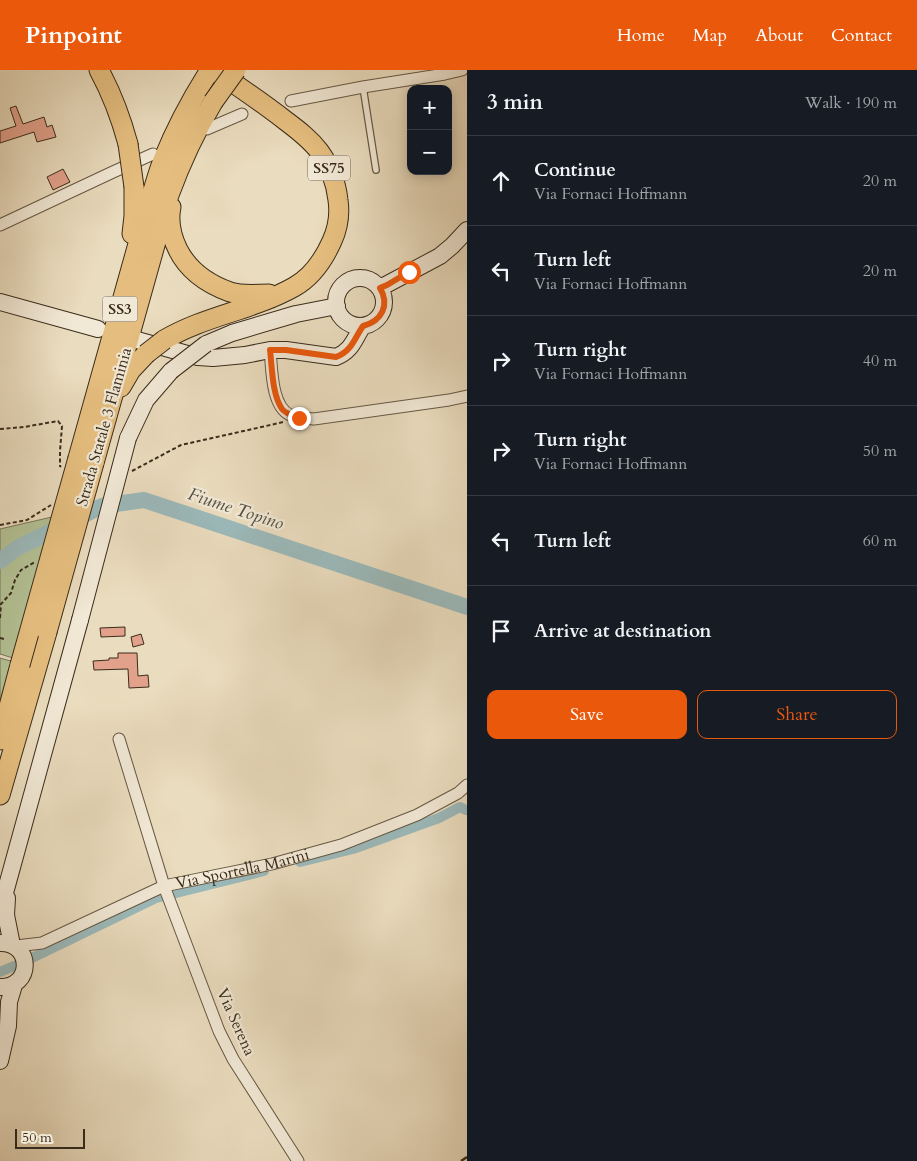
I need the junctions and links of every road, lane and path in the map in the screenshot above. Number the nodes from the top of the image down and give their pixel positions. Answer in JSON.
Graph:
{"nodes":[{"id":1,"x":99,"y":70,"type":"edge"},
{"id":2,"x":210,"y":70,"type":"edge"},
{"id":3,"x":214,"y":70,"type":"edge"},
{"id":4,"x":236,"y":70,"type":"edge"},
{"id":5,"x":462,"y":70,"type":"edge"},
{"id":6,"x":362,"y":87,"type":"junction"},
{"id":7,"x":291,"y":101,"type":"dead end"},
{"id":8,"x":242,"y":114,"type":"dead end"},
{"id":9,"x":207,"y":129,"type":"dead end"},
{"id":10,"x":153,"y":154,"type":"dead end"},
{"id":11,"x":183,"y":158,"type":"junction"},
{"id":12,"x":376,"y":170,"type":"dead end"},
{"id":13,"x":0,"y":225,"type":"edge"},
{"id":14,"x":467,"y":230,"type":"edge"},
{"id":15,"x":380,"y":288,"type":"junction"},
{"id":16,"x":280,"y":294,"type":"junction"},
{"id":17,"x":0,"y":302,"type":"edge"},
{"id":18,"x":336,"y":306,"type":"junction"},
{"id":19,"x":355,"y":324,"type":"junction"},
{"id":20,"x":98,"y":329,"type":"dead end"},
{"id":21,"x":141,"y":347,"type":"junction"},
{"id":22,"x":270,"y":350,"type":"junction"},
{"id":23,"x":467,"y":396,"type":"edge"},
{"id":24,"x":290,"y":415,"type":"junction"},
{"id":25,"x":0,"y":429,"type":"edge"},
{"id":26,"x":88,"y":455,"type":"junction"},
{"id":27,"x":132,"y":471,"type":"dead end"},
{"id":28,"x":65,"y":474,"type":"dead end"},
{"id":29,"x":37,"y":561,"type":"dead end"},
{"id":30,"x":0,"y":618,"type":"edge"},
{"id":31,"x":0,"y":638,"type":"edge"},
{"id":32,"x":4,"y":639,"type":"dead end"},
{"id":33,"x":119,"y":739,"type":"dead end"},
{"id":34,"x":0,"y":740,"type":"edge"},
{"id":35,"x":467,"y":786,"type":"edge"},
{"id":36,"x":0,"y":795,"type":"edge"},
{"id":37,"x":165,"y":887,"type":"junction"},
{"id":38,"x":7,"y":888,"type":"junction"},
{"id":39,"x":0,"y":912,"type":"edge"},
{"id":40,"x":42,"y":943,"type":"junction"},
{"id":41,"x":9,"y":945,"type":"edge"},
{"id":42,"x":25,"y":962,"type":"junction"},
{"id":43,"x":7,"y":986,"type":"edge"},
{"id":44,"x":0,"y":998,"type":"edge"},
{"id":45,"x":8,"y":1026,"type":"junction"},
{"id":46,"x":0,"y":1061,"type":"edge"},
{"id":47,"x":298,"y":1161,"type":"edge"}],
"edges":[{"from":1,"to":26,"type":"highway","bridge":true},
{"from":2,"to":26,"type":"highway","name":"Strada Statale 3 Flaminia","number":"SS3"},
{"from":3,"to":16,"type":"highway","number":"SS75"},
{"from":4,"to":11,"type":"highway","name":"Strada Statale 3 Flaminia","number":"SS3","bridge":true},
{"from":5,"to":6,"type":"street"},
{"from":6,"to":7,"type":"street"},
{"from":6,"to":12,"type":"lane"},
{"from":8,"to":9,"type":"street"},
{"from":10,"to":13,"type":"street"},
{"from":11,"to":16,"type":"highway","number":"SS75"},
{"from":11,"to":26,"type":"highway","name":"Strada Statale 3 Flaminia","number":"SS3"},
{"from":14,"to":15,"type":"main road"},
{"from":15,"to":18,"type":"main road"},
{"from":15,"to":19,"type":"main road"},
{"from":16,"to":21,"type":"highway","number":"SS75","bridge":true},
{"from":17,"to":20,"type":"main road"},
{"from":18,"to":19,"type":"main road"},
{"from":18,"to":38,"type":"main road","bridge":true},
{"from":19,"to":22,"type":"main road"},
{"from":21,"to":22,"type":"main road"},
{"from":21,"to":26,"type":"highway","number":"SS75"},
{"from":22,"to":24,"type":"street"},
{"from":23,"to":24,"type":"street"},
{"from":24,"to":27,"type":"path"},
{"from":25,"to":28,"type":"path"},
{"from":26,"to":34,"type":"highway","name":"Strada Statale 3 Flaminia","number":"SS3","bridge":true},
{"from":26,"to":36,"type":"highway","name":"Strada Statale 3 Flaminia","number":"SS3","bridge":true},
{"from":29,"to":30,"type":"path"},
{"from":31,"to":32,"type":"path"},
{"from":33,"to":37,"type":"street","name":"Via Serena"},
{"from":35,"to":37,"type":"street","name":"Via Sportella Marini"},
{"from":37,"to":40,"type":"street","name":"Via Sportella Marini"},
{"from":37,"to":47,"type":"street","name":"Via Serena"},
{"from":38,"to":39,"type":"main road"},
{"from":38,"to":41,"type":"main road"},
{"from":40,"to":41,"type":"street","name":"Via Sportella Marini"},
{"from":40,"to":42,"type":"street"},
{"from":41,"to":42,"type":"main road"},
{"from":42,"to":43,"type":"main road"},
{"from":43,"to":45,"type":"main road"},
{"from":44,"to":45,"type":"main road"},
{"from":45,"to":46,"type":"main road"}]}
